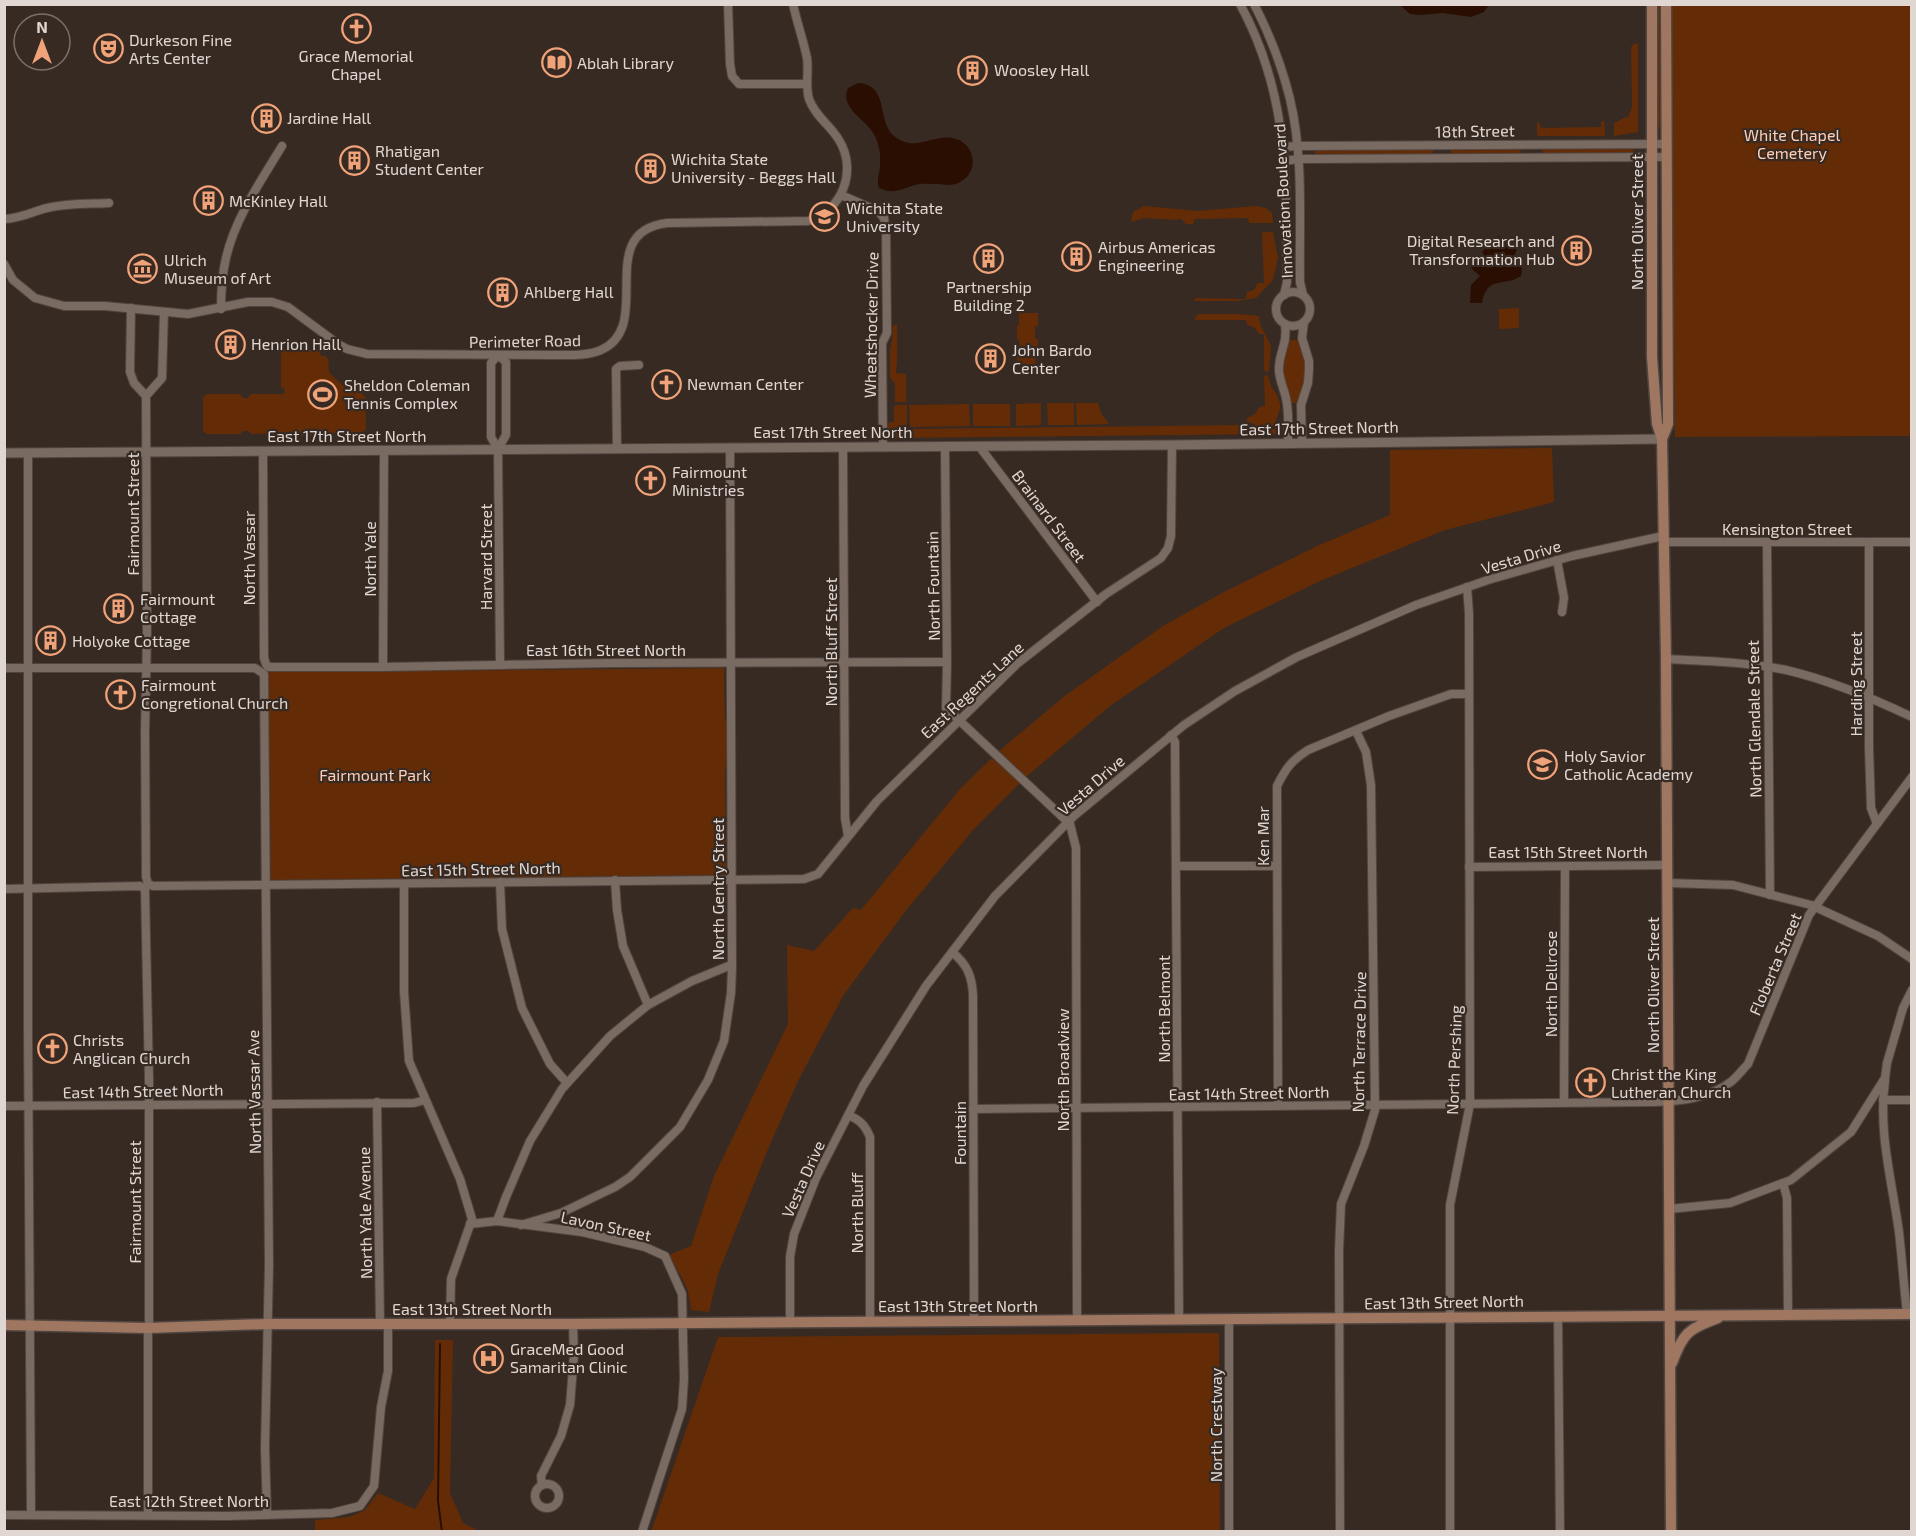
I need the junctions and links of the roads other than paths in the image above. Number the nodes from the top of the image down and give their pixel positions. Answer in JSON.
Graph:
{"nodes":[{"id":1,"x":728,"y":4,"type":"edge"},
{"id":2,"x":793,"y":4,"type":"edge"},
{"id":3,"x":1240,"y":4,"type":"edge"},
{"id":4,"x":1254,"y":4,"type":"edge"},
{"id":5,"x":1652,"y":4,"type":"edge"},
{"id":6,"x":1666,"y":4,"type":"edge"},
{"id":7,"x":807,"y":84,"type":"junction"},
{"id":8,"x":1652,"y":144,"type":"junction"},
{"id":9,"x":1666,"y":144,"type":"junction"},
{"id":10,"x":282,"y":146,"type":"dead end"},
{"id":11,"x":1297,"y":146,"type":"junction"},
{"id":12,"x":1283,"y":147,"type":"junction"},
{"id":13,"x":1652,"y":157,"type":"junction"},
{"id":14,"x":1666,"y":157,"type":"junction"},
{"id":15,"x":1298,"y":159,"type":"junction"},
{"id":16,"x":1285,"y":161,"type":"junction"},
{"id":17,"x":841,"y":195,"type":"junction"},
{"id":18,"x":110,"y":203,"type":"dead end"},
{"id":19,"x":4,"y":219,"type":"edge"},
{"id":20,"x":4,"y":264,"type":"edge"},
{"id":21,"x":1284,"y":295,"type":"junction"},
{"id":22,"x":1303,"y":295,"type":"junction"},
{"id":23,"x":131,"y":308,"type":"junction"},
{"id":24,"x":221,"y":309,"type":"junction"},
{"id":25,"x":164,"y":312,"type":"junction"},
{"id":26,"x":1304,"y":322,"type":"junction"},
{"id":27,"x":1285,"y":324,"type":"junction"},
{"id":28,"x":498,"y":355,"type":"junction"},
{"id":29,"x":639,"y":365,"type":"dead end"},
{"id":30,"x":146,"y":396,"type":"junction"},
{"id":31,"x":1662,"y":439,"type":"junction"},
{"id":32,"x":1288,"y":443,"type":"junction"},
{"id":33,"x":1302,"y":443,"type":"junction"},
{"id":34,"x":1172,"y":445,"type":"junction"},
{"id":35,"x":979,"y":446,"type":"junction"},
{"id":36,"x":843,"y":447,"type":"junction"},
{"id":37,"x":883,"y":447,"type":"junction"},
{"id":38,"x":945,"y":447,"type":"junction"},
{"id":39,"x":730,"y":448,"type":"junction"},
{"id":40,"x":498,"y":449,"type":"junction"},
{"id":41,"x":617,"y":449,"type":"junction"},
{"id":42,"x":263,"y":451,"type":"junction"},
{"id":43,"x":384,"y":451,"type":"junction"},
{"id":44,"x":146,"y":452,"type":"junction"},
{"id":45,"x":4,"y":453,"type":"edge"},
{"id":46,"x":28,"y":453,"type":"junction"},
{"id":47,"x":1663,"y":539,"type":"junction"},
{"id":48,"x":1869,"y":542,"type":"junction"},
{"id":49,"x":1911,"y":542,"type":"edge"},
{"id":50,"x":1767,"y":543,"type":"junction"},
{"id":51,"x":1557,"y":560,"type":"junction"},
{"id":52,"x":1467,"y":587,"type":"junction"},
{"id":53,"x":1097,"y":602,"type":"junction"},
{"id":54,"x":1562,"y":612,"type":"dead end"},
{"id":55,"x":1666,"y":659,"type":"junction"},
{"id":56,"x":947,"y":662,"type":"junction"},
{"id":57,"x":731,"y":663,"type":"junction"},
{"id":58,"x":845,"y":663,"type":"junction"},
{"id":59,"x":500,"y":665,"type":"junction"},
{"id":60,"x":146,"y":666,"type":"junction"},
{"id":61,"x":27,"y":667,"type":"junction"},
{"id":62,"x":383,"y":667,"type":"junction"},
{"id":63,"x":4,"y":668,"type":"edge"},
{"id":64,"x":263,"y":668,"type":"junction"},
{"id":65,"x":1767,"y":668,"type":"junction"},
{"id":66,"x":1469,"y":694,"type":"junction"},
{"id":67,"x":1869,"y":698,"type":"junction"},
{"id":68,"x":1911,"y":717,"type":"edge"},
{"id":69,"x":958,"y":720,"type":"junction"},
{"id":70,"x":1356,"y":730,"type":"junction"},
{"id":71,"x":1171,"y":735,"type":"junction"},
{"id":72,"x":1911,"y":777,"type":"edge"},
{"id":73,"x":1068,"y":822,"type":"junction"},
{"id":74,"x":1877,"y":824,"type":"junction"},
{"id":75,"x":848,"y":836,"type":"junction"},
{"id":76,"x":1668,"y":865,"type":"junction"},
{"id":77,"x":1177,"y":866,"type":"junction"},
{"id":78,"x":1276,"y":866,"type":"junction"},
{"id":79,"x":1564,"y":866,"type":"junction"},
{"id":80,"x":1469,"y":867,"type":"junction"},
{"id":81,"x":814,"y":876,"type":"joint"},
{"id":82,"x":615,"y":880,"type":"junction"},
{"id":83,"x":731,"y":880,"type":"junction"},
{"id":84,"x":500,"y":882,"type":"junction"},
{"id":85,"x":1668,"y":883,"type":"junction"},
{"id":86,"x":404,"y":884,"type":"junction"},
{"id":87,"x":265,"y":886,"type":"junction"},
{"id":88,"x":147,"y":887,"type":"junction"},
{"id":89,"x":4,"y":889,"type":"edge"},
{"id":90,"x":29,"y":889,"type":"junction"},
{"id":91,"x":1770,"y":895,"type":"junction"},
{"id":92,"x":1816,"y":908,"type":"junction"},
{"id":93,"x":952,"y":952,"type":"junction"},
{"id":94,"x":1911,"y":959,"type":"edge"},
{"id":95,"x":731,"y":965,"type":"junction"},
{"id":96,"x":1911,"y":990,"type":"edge"},
{"id":97,"x":648,"y":1005,"type":"junction"},
{"id":98,"x":1885,"y":1078,"type":"junction"},
{"id":99,"x":567,"y":1083,"type":"junction"},
{"id":100,"x":425,"y":1100,"type":"junction"},
{"id":101,"x":1883,"y":1100,"type":"junction"},
{"id":102,"x":1911,"y":1100,"type":"edge"},
{"id":103,"x":1668,"y":1101,"type":"junction"},
{"id":104,"x":377,"y":1102,"type":"junction"},
{"id":105,"x":1563,"y":1102,"type":"junction"},
{"id":106,"x":267,"y":1103,"type":"junction"},
{"id":107,"x":149,"y":1104,"type":"junction"},
{"id":108,"x":1470,"y":1104,"type":"junction"},
{"id":109,"x":28,"y":1105,"type":"junction"},
{"id":110,"x":4,"y":1106,"type":"edge"},
{"id":111,"x":1278,"y":1106,"type":"junction"},
{"id":112,"x":1375,"y":1106,"type":"junction"},
{"id":113,"x":1178,"y":1107,"type":"junction"},
{"id":114,"x":1076,"y":1108,"type":"junction"},
{"id":115,"x":973,"y":1109,"type":"junction"},
{"id":116,"x":848,"y":1115,"type":"junction"},
{"id":117,"x":1783,"y":1183,"type":"junction"},
{"id":118,"x":1668,"y":1209,"type":"junction"},
{"id":119,"x":497,"y":1221,"type":"junction"},
{"id":120,"x":470,"y":1224,"type":"junction"},
{"id":121,"x":521,"y":1225,"type":"junction"},
{"id":122,"x":1909,"y":1314,"type":"edge"},
{"id":123,"x":1669,"y":1315,"type":"junction"},
{"id":124,"x":1726,"y":1315,"type":"junction"},
{"id":125,"x":1788,"y":1315,"type":"junction"},
{"id":126,"x":1558,"y":1316,"type":"junction"},
{"id":127,"x":1450,"y":1317,"type":"junction"},
{"id":128,"x":1340,"y":1318,"type":"junction"},
{"id":129,"x":1179,"y":1319,"type":"junction"},
{"id":130,"x":1229,"y":1319,"type":"junction"},
{"id":131,"x":1077,"y":1320,"type":"junction"},
{"id":132,"x":870,"y":1321,"type":"junction"},
{"id":133,"x":974,"y":1321,"type":"junction"},
{"id":134,"x":790,"y":1322,"type":"junction"},
{"id":135,"x":684,"y":1323,"type":"junction"},
{"id":136,"x":267,"y":1324,"type":"junction"},
{"id":137,"x":384,"y":1324,"type":"junction"},
{"id":138,"x":450,"y":1324,"type":"junction"},
{"id":139,"x":573,"y":1324,"type":"junction"},
{"id":140,"x":4,"y":1325,"type":"edge"},
{"id":141,"x":31,"y":1325,"type":"junction"},
{"id":142,"x":148,"y":1328,"type":"junction"},
{"id":143,"x":1669,"y":1369,"type":"junction"},
{"id":144,"x":542,"y":1485,"type":"dead end"},
{"id":145,"x":367,"y":1496,"type":"joint"},
{"id":146,"x":4,"y":1515,"type":"edge"},
{"id":147,"x":31,"y":1515,"type":"junction"},
{"id":148,"x":148,"y":1515,"type":"junction"},
{"id":149,"x":267,"y":1515,"type":"junction"},
{"id":150,"x":642,"y":1532,"type":"edge"},
{"id":151,"x":1229,"y":1532,"type":"edge"},
{"id":152,"x":1340,"y":1532,"type":"edge"},
{"id":153,"x":1450,"y":1532,"type":"edge"},
{"id":154,"x":1560,"y":1532,"type":"edge"},
{"id":155,"x":1671,"y":1532,"type":"edge"}],
"edges":[{"from":1,"to":7,"type":"street"},
{"from":2,"to":7,"type":"street"},
{"from":3,"to":12,"type":"street","name":"Innovation Boulevard"},
{"from":4,"to":11,"type":"street","name":"Innovation Boulevard"},
{"from":5,"to":8,"type":"main road","name":"North Oliver Street"},
{"from":6,"to":9,"type":"main road","name":"North Oliver Street"},
{"from":7,"to":17,"type":"street"},
{"from":8,"to":9,"type":"street","name":"18th Street"},
{"from":8,"to":11,"type":"street","name":"18th Street"},
{"from":8,"to":13,"type":"main road","name":"North Oliver Street"},
{"from":9,"to":14,"type":"main road","name":"North Oliver Street"},
{"from":10,"to":24,"type":"street"},
{"from":11,"to":12,"type":"street","name":"18th Street"},
{"from":11,"to":15,"type":"street","name":"Innovation Boulevard"},
{"from":12,"to":16,"type":"street","name":"Innovation Boulevard"},
{"from":13,"to":14,"type":"street","name":"18th Street"},
{"from":13,"to":15,"type":"street","name":"18th Street"},
{"from":13,"to":31,"type":"main road","name":"North Oliver Street"},
{"from":14,"to":31,"type":"main road","name":"North Oliver Street"},
{"from":15,"to":16,"type":"street","name":"18th Street"},
{"from":15,"to":22,"type":"street","name":"Innovation Boulevard"},
{"from":16,"to":21,"type":"street","name":"Innovation Boulevard"},
{"from":17,"to":28,"type":"street","name":"Perimeter Road"},
{"from":17,"to":37,"type":"street","name":"Wheatshocker Drive"},
{"from":18,"to":19,"type":"street"},
{"from":20,"to":23,"type":"street","name":"Perimeter Road"},
{"from":21,"to":22,"type":"street","name":"Innovation Boulevard"},
{"from":21,"to":27,"type":"street","name":"Innovation Boulevard"},
{"from":22,"to":26,"type":"street","name":"Innovation Boulevard"},
{"from":23,"to":25,"type":"street","name":"Perimeter Road"},
{"from":23,"to":30,"type":"street"},
{"from":24,"to":25,"type":"street","name":"Perimeter Road"},
{"from":24,"to":28,"type":"street","name":"Perimeter Road"},
{"from":25,"to":30,"type":"street"},
{"from":26,"to":27,"type":"street"},
{"from":26,"to":33,"type":"street","name":"Innovation Boulevard"},
{"from":27,"to":32,"type":"street","name":"Innovation Boulevard"},
{"from":28,"to":40,"type":"street"},
{"from":28,"to":40,"type":"street"},
{"from":29,"to":41,"type":"street"},
{"from":30,"to":44,"type":"street","name":"Fairmount Street"},
{"from":31,"to":33,"type":"street","name":"East 17th Street North"},
{"from":31,"to":47,"type":"main road","name":"North Oliver Street"},
{"from":32,"to":33,"type":"street","name":"East 17th Street North"},
{"from":32,"to":34,"type":"street","name":"East 17th Street North"},
{"from":34,"to":35,"type":"street","name":"East 17th Street North"},
{"from":34,"to":53,"type":"street","name":"East Regents Lane"},
{"from":35,"to":38,"type":"street","name":"East 17th Street North"},
{"from":35,"to":53,"type":"street","name":"Brainard Street"},
{"from":36,"to":37,"type":"street","name":"East 17th Street North"},
{"from":36,"to":39,"type":"street","name":"East 17th Street North"},
{"from":36,"to":58,"type":"street","name":"North Bluff Street"},
{"from":37,"to":38,"type":"street","name":"East 17th Street North"},
{"from":38,"to":56,"type":"street","name":"North Fountain"},
{"from":39,"to":41,"type":"street","name":"East 17th Street North"},
{"from":39,"to":57,"type":"street","name":"North Gentry Street"},
{"from":40,"to":41,"type":"street","name":"East 17th Street North"},
{"from":40,"to":43,"type":"street","name":"East 17th Street North"},
{"from":40,"to":59,"type":"street","name":"Harvard Street"},
{"from":42,"to":43,"type":"street","name":"East 17th Street North"},
{"from":42,"to":44,"type":"street","name":"East 17th Street North"},
{"from":42,"to":64,"type":"street","name":"North Vassar"},
{"from":43,"to":62,"type":"street","name":"North Yale"},
{"from":44,"to":46,"type":"street","name":"East 17th Street North"},
{"from":44,"to":60,"type":"street","name":"Fairmount Street"},
{"from":45,"to":46,"type":"street","name":"East 17th Street North"},
{"from":46,"to":61,"type":"street"},
{"from":47,"to":50,"type":"street","name":"Kensington Street"},
{"from":47,"to":51,"type":"street","name":"Vesta Drive"},
{"from":47,"to":55,"type":"main road","name":"North Oliver Street"},
{"from":48,"to":49,"type":"street","name":"Kensington Street"},
{"from":48,"to":50,"type":"street","name":"Kensington Street"},
{"from":48,"to":67,"type":"street","name":"Harding Street"},
{"from":50,"to":65,"type":"street","name":"North Glendale Street"},
{"from":51,"to":52,"type":"street","name":"Vesta Drive"},
{"from":51,"to":54,"type":"street"},
{"from":52,"to":66,"type":"street","name":"North Pershing"},
{"from":52,"to":71,"type":"street","name":"Vesta Drive"},
{"from":53,"to":69,"type":"street","name":"East Regents Lane"},
{"from":55,"to":65,"type":"street"},
{"from":55,"to":76,"type":"main road","name":"North Oliver Street"},
{"from":56,"to":58,"type":"street","name":"East 16th Street North"},
{"from":56,"to":69,"type":"street","name":"North Fountain"},
{"from":57,"to":58,"type":"street","name":"East 16th Street North"},
{"from":57,"to":59,"type":"street","name":"East 16th Street North"},
{"from":57,"to":83,"type":"street","name":"North Gentry Street"},
{"from":58,"to":75,"type":"street","name":"North Bluff Street"},
{"from":59,"to":62,"type":"street","name":"East 16th Street North"},
{"from":60,"to":61,"type":"street","name":"East 16th Street North"},
{"from":60,"to":64,"type":"street","name":"East 16th Street North"},
{"from":60,"to":88,"type":"street","name":"Fairmount Street"},
{"from":61,"to":63,"type":"street","name":"East 16th Street North"},
{"from":61,"to":90,"type":"street"},
{"from":62,"to":64,"type":"street","name":"East 16th Street North"},
{"from":64,"to":87,"type":"street","name":"North Vassar Ave"},
{"from":65,"to":67,"type":"street"},
{"from":65,"to":91,"type":"street","name":"North Glendale Street"},
{"from":66,"to":70,"type":"street","name":"Ken Mar"},
{"from":66,"to":80,"type":"street","name":"North Pershing"},
{"from":67,"to":68,"type":"street"},
{"from":67,"to":74,"type":"street","name":"Harding Street"},
{"from":69,"to":73,"type":"street"},
{"from":69,"to":75,"type":"street","name":"East Regents Lane"},
{"from":70,"to":78,"type":"street","name":"Ken Mar"},
{"from":70,"to":112,"type":"street","name":"North Terrace Drive"},
{"from":71,"to":73,"type":"street","name":"Vesta Drive"},
{"from":71,"to":77,"type":"street","name":"North Belmont"},
{"from":72,"to":74,"type":"street","name":"Floberta Street"},
{"from":73,"to":93,"type":"street","name":"Vesta Drive"},
{"from":73,"to":114,"type":"street","name":"North Broadview"},
{"from":74,"to":92,"type":"street","name":"Floberta Street"},
{"from":75,"to":81,"type":"street","name":"East Regents Lane"},
{"from":76,"to":79,"type":"street","name":"East 15th Street North"},
{"from":76,"to":85,"type":"main road","name":"North Oliver Street"},
{"from":77,"to":78,"type":"street"},
{"from":77,"to":113,"type":"street","name":"North Belmont"},
{"from":78,"to":111,"type":"street","name":"Ken Mar"},
{"from":79,"to":80,"type":"street","name":"East 15th Street North"},
{"from":79,"to":105,"type":"street","name":"North Dellrose"},
{"from":80,"to":108,"type":"street","name":"North Pershing"},
{"from":81,"to":83,"type":"street","name":"East 15th Street North"},
{"from":82,"to":83,"type":"street","name":"East 15th Street North"},
{"from":82,"to":84,"type":"street","name":"East 15th Street North"},
{"from":82,"to":97,"type":"street"},
{"from":83,"to":95,"type":"street","name":"North Gentry Street"},
{"from":84,"to":86,"type":"street","name":"East 15th Street North"},
{"from":84,"to":99,"type":"street"},
{"from":85,"to":91,"type":"street"},
{"from":85,"to":103,"type":"main road","name":"North Oliver Street"},
{"from":86,"to":87,"type":"street","name":"East 15th Street North"},
{"from":86,"to":100,"type":"street"},
{"from":87,"to":88,"type":"street","name":"East 15th Street North"},
{"from":87,"to":106,"type":"street","name":"North Vassar Ave"},
{"from":88,"to":90,"type":"street","name":"East 15th Street North"},
{"from":88,"to":107,"type":"street","name":"Fairmount Street"},
{"from":89,"to":90,"type":"street","name":"East 15th Street North"},
{"from":90,"to":109,"type":"street"},
{"from":91,"to":92,"type":"street"},
{"from":92,"to":94,"type":"street"},
{"from":92,"to":103,"type":"street","name":"Floberta Street"},
{"from":93,"to":115,"type":"street","name":"Fountain"},
{"from":93,"to":116,"type":"street","name":"Vesta Drive"},
{"from":95,"to":97,"type":"street"},
{"from":95,"to":121,"type":"street","name":"North Gentry Street"},
{"from":96,"to":98,"type":"street"},
{"from":97,"to":99,"type":"street"},
{"from":98,"to":101,"type":"street"},
{"from":98,"to":117,"type":"street"},
{"from":99,"to":119,"type":"street"},
{"from":100,"to":104,"type":"street","name":"East 14th Street North"},
{"from":100,"to":120,"type":"street"},
{"from":101,"to":102,"type":"street"},
{"from":101,"to":122,"type":"street"},
{"from":103,"to":105,"type":"street","name":"East 14th Street North"},
{"from":103,"to":118,"type":"main road","name":"North Oliver Street"},
{"from":104,"to":106,"type":"street","name":"East 14th Street North"},
{"from":104,"to":137,"type":"street","name":"North Yale Avenue"},
{"from":105,"to":108,"type":"street","name":"East 14th Street North"},
{"from":106,"to":107,"type":"street","name":"East 14th Street North"},
{"from":106,"to":136,"type":"street","name":"North Vassar Ave"},
{"from":107,"to":109,"type":"street","name":"East 14th Street North"},
{"from":107,"to":142,"type":"street","name":"Fairmount Street"},
{"from":108,"to":112,"type":"street","name":"East 14th Street North"},
{"from":108,"to":127,"type":"street","name":"North Pershing"},
{"from":109,"to":110,"type":"street","name":"East 14th Street North"},
{"from":109,"to":141,"type":"street"},
{"from":111,"to":112,"type":"street","name":"East 14th Street North"},
{"from":111,"to":113,"type":"street","name":"East 14th Street North"},
{"from":112,"to":128,"type":"street","name":"North Terrace Drive"},
{"from":113,"to":114,"type":"street","name":"East 14th Street North"},
{"from":113,"to":129,"type":"street","name":"North Belmont"},
{"from":114,"to":115,"type":"street","name":"East 14th Street North"},
{"from":114,"to":131,"type":"street","name":"North Broadview"},
{"from":115,"to":133,"type":"street","name":"Fountain"},
{"from":116,"to":132,"type":"street","name":"North Bluff"},
{"from":116,"to":134,"type":"street","name":"Vesta Drive"},
{"from":117,"to":118,"type":"street"},
{"from":117,"to":125,"type":"street"},
{"from":118,"to":123,"type":"main road","name":"North Oliver Street"},
{"from":119,"to":120,"type":"street","name":"Lavon Street"},
{"from":119,"to":121,"type":"street","name":"Lavon Street"},
{"from":120,"to":138,"type":"street"},
{"from":121,"to":135,"type":"street","name":"Lavon Street"},
{"from":122,"to":125,"type":"main road","name":"East 13th Street North"},
{"from":123,"to":124,"type":"main road","name":"East 13th Street North"},
{"from":123,"to":126,"type":"main road","name":"East 13th Street North"},
{"from":123,"to":143,"type":"main road","name":"North Oliver Street"},
{"from":124,"to":125,"type":"main road","name":"East 13th Street North"},
{"from":124,"to":143,"type":"main road"},
{"from":126,"to":127,"type":"main road","name":"East 13th Street North"},
{"from":126,"to":154,"type":"street"},
{"from":127,"to":128,"type":"main road","name":"East 13th Street North"},
{"from":127,"to":153,"type":"street","name":"North Pershing"},
{"from":128,"to":130,"type":"main road","name":"East 13th Street North"},
{"from":128,"to":152,"type":"street","name":"North Terrace Drive"},
{"from":129,"to":130,"type":"main road","name":"East 13th Street North"},
{"from":129,"to":131,"type":"main road","name":"East 13th Street North"},
{"from":130,"to":151,"type":"street","name":"North Crestway"},
{"from":131,"to":133,"type":"main road","name":"East 13th Street North"},
{"from":132,"to":133,"type":"main road","name":"East 13th Street North"},
{"from":132,"to":134,"type":"main road","name":"East 13th Street North"},
{"from":134,"to":135,"type":"main road","name":"East 13th Street North"},
{"from":135,"to":139,"type":"main road","name":"East 13th Street North"},
{"from":135,"to":150,"type":"street","name":"Lavon Street"},
{"from":136,"to":137,"type":"main road","name":"East 13th Street North"},
{"from":136,"to":142,"type":"main road","name":"East 13th Street North"},
{"from":136,"to":149,"type":"street","name":"North Vassar Ave"},
{"from":137,"to":138,"type":"main road","name":"East 13th Street North"},
{"from":137,"to":145,"type":"street","name":"North Yale Avenue"},
{"from":138,"to":139,"type":"main road","name":"East 13th Street North"},
{"from":139,"to":144,"type":"street"},
{"from":140,"to":141,"type":"main road","name":"East 13th Street North"},
{"from":141,"to":142,"type":"main road","name":"East 13th Street North"},
{"from":141,"to":147,"type":"street"},
{"from":142,"to":148,"type":"street","name":"Fairmount Street"},
{"from":143,"to":155,"type":"main road","name":"North Oliver Street"},
{"from":145,"to":149,"type":"street","name":"East 12th Street North"},
{"from":146,"to":147,"type":"street","name":"East 12th Street North"},
{"from":147,"to":148,"type":"street","name":"East 12th Street North"},
{"from":148,"to":149,"type":"street","name":"East 12th Street North"}]}
